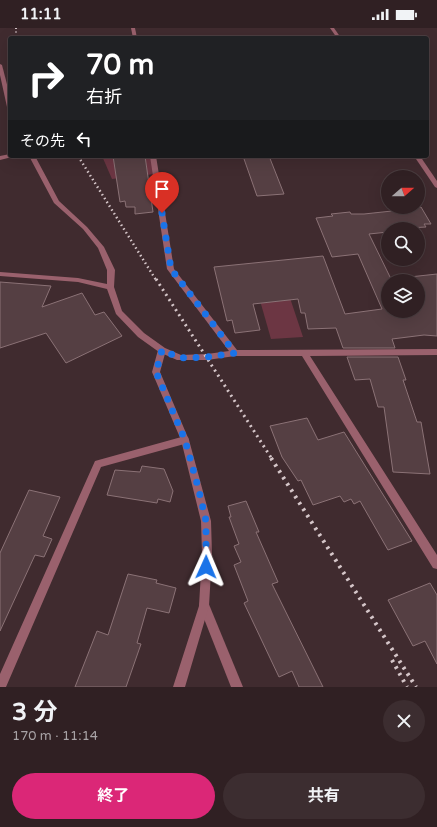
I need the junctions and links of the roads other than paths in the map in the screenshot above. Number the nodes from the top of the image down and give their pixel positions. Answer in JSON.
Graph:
{"nodes":[{"id":1,"x":0,"y":65,"type":"edge"},
{"id":2,"x":8,"y":98,"type":"edge"},
{"id":3,"x":33,"y":158,"type":"edge"},
{"id":4,"x":154,"y":158,"type":"edge"},
{"id":5,"x":418,"y":158,"type":"edge"},
{"id":6,"x":437,"y":186,"type":"edge"},
{"id":7,"x":0,"y":274,"type":"edge"},
{"id":8,"x":110,"y":287,"type":"junction"},
{"id":9,"x":162,"y":350,"type":"junction"},
{"id":10,"x":437,"y":352,"type":"edge"},
{"id":11,"x":235,"y":353,"type":"junction"},
{"id":12,"x":304,"y":353,"type":"junction"},
{"id":13,"x":185,"y":440,"type":"junction"},
{"id":14,"x":437,"y":564,"type":"edge"},
{"id":15,"x":204,"y":606,"type":"junction"},
{"id":16,"x":231,"y":681,"type":"edge"},
{"id":17,"x":0,"y":687,"type":"edge"},
{"id":18,"x":179,"y":687,"type":"edge"},
{"id":19,"x":237,"y":687,"type":"edge"}],
"edges":[{"from":1,"to":2,"type":"street"},
{"from":3,"to":8,"type":"street"},
{"from":4,"to":11,"type":"street"},
{"from":5,"to":6,"type":"street"},
{"from":7,"to":8,"type":"street"},
{"from":8,"to":9,"type":"street"},
{"from":9,"to":11,"type":"street"},
{"from":9,"to":13,"type":"street"},
{"from":10,"to":12,"type":"street"},
{"from":11,"to":12,"type":"street"},
{"from":12,"to":14,"type":"street"},
{"from":13,"to":15,"type":"street"},
{"from":13,"to":17,"type":"street"},
{"from":15,"to":16,"type":"street"},
{"from":15,"to":18,"type":"street"},
{"from":16,"to":19,"type":"street"}]}
